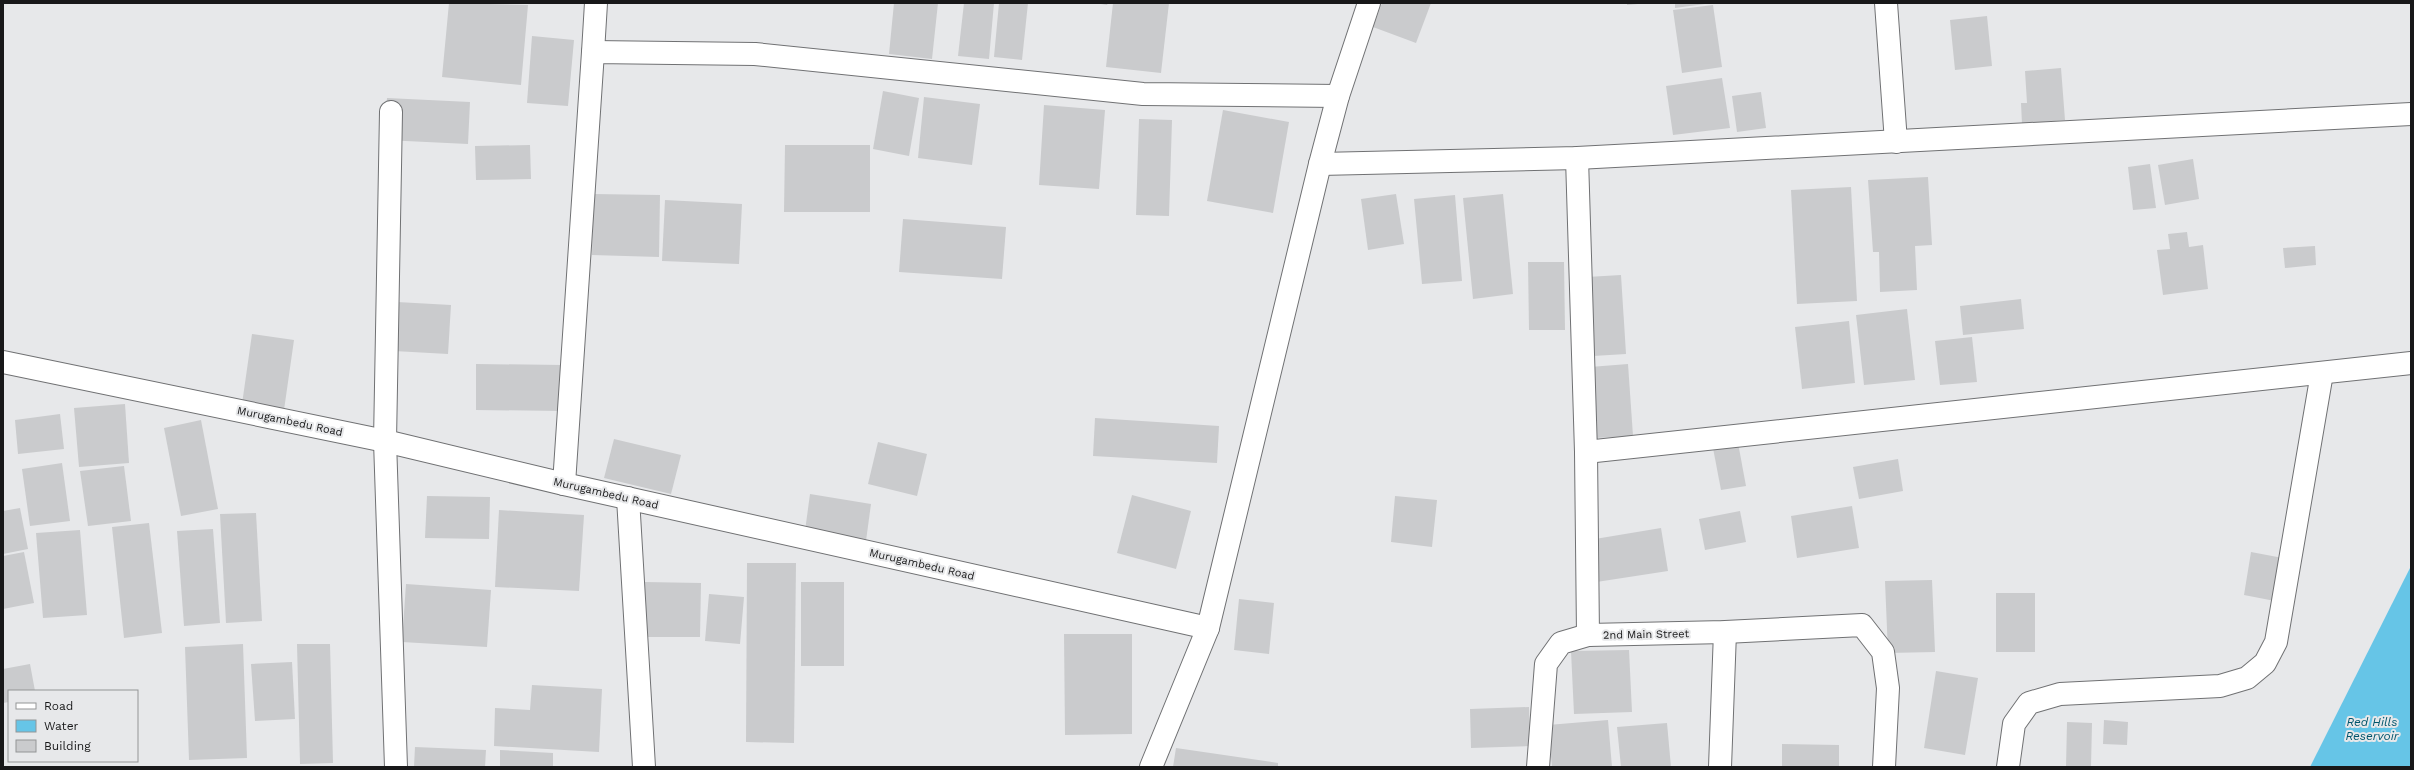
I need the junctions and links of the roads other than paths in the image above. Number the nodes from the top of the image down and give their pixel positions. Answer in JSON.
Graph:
{"nodes":[{"id":1,"x":596,"y":3,"type":"edge"},
{"id":2,"x":1370,"y":3,"type":"edge"},
{"id":3,"x":1886,"y":3,"type":"edge"},
{"id":4,"x":593,"y":52,"type":"junction"},
{"id":5,"x":1338,"y":96,"type":"junction"},
{"id":6,"x":391,"y":112,"type":"dead end"},
{"id":7,"x":2411,"y":114,"type":"edge"},
{"id":8,"x":1896,"y":142,"type":"junction"},
{"id":9,"x":1577,"y":158,"type":"junction"},
{"id":10,"x":1320,"y":164,"type":"junction"},
{"id":11,"x":3,"y":362,"type":"edge"},
{"id":12,"x":2411,"y":363,"type":"edge"},
{"id":13,"x":2322,"y":373,"type":"junction"},
{"id":14,"x":385,"y":440,"type":"junction"},
{"id":15,"x":1586,"y":452,"type":"junction"},
{"id":16,"x":564,"y":484,"type":"junction"},
{"id":17,"x":628,"y":498,"type":"junction"},
{"id":18,"x":1208,"y":628,"type":"junction"},
{"id":19,"x":1724,"y":632,"type":"junction"},
{"id":20,"x":1588,"y":635,"type":"junction"},
{"id":21,"x":396,"y":767,"type":"edge"},
{"id":22,"x":644,"y":767,"type":"edge"},
{"id":23,"x":1151,"y":767,"type":"edge"},
{"id":24,"x":1538,"y":767,"type":"edge"},
{"id":25,"x":1720,"y":767,"type":"edge"},
{"id":26,"x":1884,"y":767,"type":"edge"},
{"id":27,"x":2008,"y":767,"type":"edge"}],
"edges":[{"from":1,"to":4,"type":"street"},
{"from":2,"to":5,"type":"street"},
{"from":3,"to":8,"type":"street"},
{"from":4,"to":5,"type":"street"},
{"from":4,"to":16,"type":"street"},
{"from":5,"to":10,"type":"street"},
{"from":6,"to":14,"type":"street"},
{"from":7,"to":8,"type":"street"},
{"from":8,"to":9,"type":"street"},
{"from":9,"to":10,"type":"street"},
{"from":9,"to":15,"type":"street"},
{"from":10,"to":18,"type":"street"},
{"from":11,"to":14,"type":"street","name":"Murugambedu Road"},
{"from":12,"to":13,"type":"street"},
{"from":13,"to":15,"type":"street"},
{"from":13,"to":27,"type":"street"},
{"from":14,"to":16,"type":"street","name":"Murugambedu Road"},
{"from":14,"to":21,"type":"street"},
{"from":15,"to":20,"type":"street"},
{"from":16,"to":17,"type":"street","name":"Murugambedu Road"},
{"from":17,"to":18,"type":"street","name":"Murugambedu Road"},
{"from":17,"to":22,"type":"street"},
{"from":18,"to":23,"type":"street"},
{"from":19,"to":20,"type":"street","name":"2nd Main Street"},
{"from":19,"to":25,"type":"street"},
{"from":19,"to":26,"type":"street","name":"2nd Main Street"},
{"from":20,"to":24,"type":"street","name":"2nd Main Street"}]}
